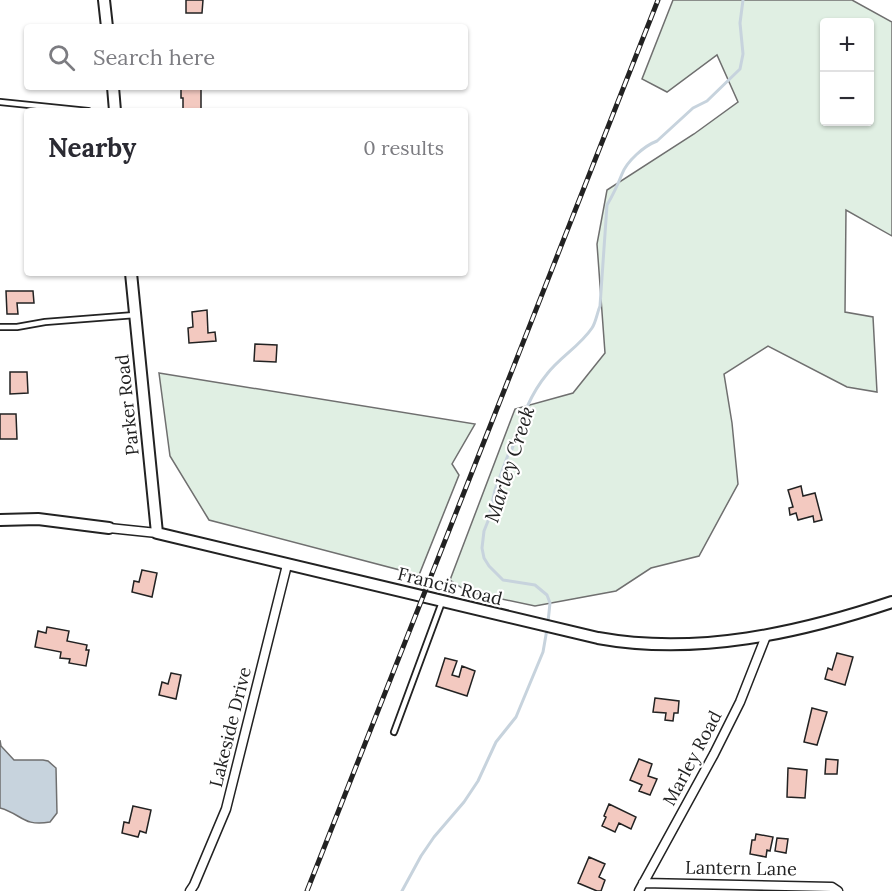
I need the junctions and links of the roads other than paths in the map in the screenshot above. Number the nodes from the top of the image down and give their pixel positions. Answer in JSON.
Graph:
{"nodes":[{"id":1,"x":104,"y":0,"type":"edge"},
{"id":2,"x":107,"y":24,"type":"edge"},
{"id":3,"x":112,"y":90,"type":"edge"},
{"id":4,"x":0,"y":102,"type":"edge"},
{"id":5,"x":59,"y":108,"type":"edge"},
{"id":6,"x":115,"y":108,"type":"edge"},
{"id":7,"x":131,"y":276,"type":"edge"},
{"id":8,"x":135,"y":315,"type":"junction"},
{"id":9,"x":0,"y":327,"type":"edge"},
{"id":10,"x":0,"y":520,"type":"edge"},
{"id":11,"x":109,"y":528,"type":"joint"},
{"id":12,"x":157,"y":533,"type":"junction"},
{"id":13,"x":287,"y":565,"type":"junction"},
{"id":14,"x":442,"y":602,"type":"junction"},
{"id":15,"x":892,"y":602,"type":"edge"},
{"id":16,"x":766,"y":636,"type":"junction"},
{"id":17,"x":394,"y":732,"type":"dead end"},
{"id":18,"x":641,"y":887,"type":"edge"},
{"id":19,"x":190,"y":891,"type":"edge"},
{"id":20,"x":838,"y":891,"type":"edge"}],
"edges":[{"from":1,"to":2,"type":"street"},
{"from":3,"to":6,"type":"street"},
{"from":4,"to":5,"type":"lane"},
{"from":7,"to":8,"type":"street","name":"Parker Road"},
{"from":8,"to":9,"type":"lane"},
{"from":8,"to":12,"type":"street","name":"Parker Road"},
{"from":10,"to":11,"type":"street","name":"Francis Road"},
{"from":11,"to":12,"type":"street","name":"Francis Road"},
{"from":12,"to":13,"type":"street","name":"Francis Road"},
{"from":13,"to":14,"type":"street","name":"Francis Road"},
{"from":13,"to":19,"type":"street","name":"Lakeside Drive"},
{"from":14,"to":16,"type":"street","name":"Francis Road"},
{"from":14,"to":17,"type":"lane"},
{"from":15,"to":16,"type":"street","name":"Francis Road"},
{"from":16,"to":18,"type":"street","name":"Marley Road"},
{"from":18,"to":20,"type":"street","name":"Lantern Lane"}]}
